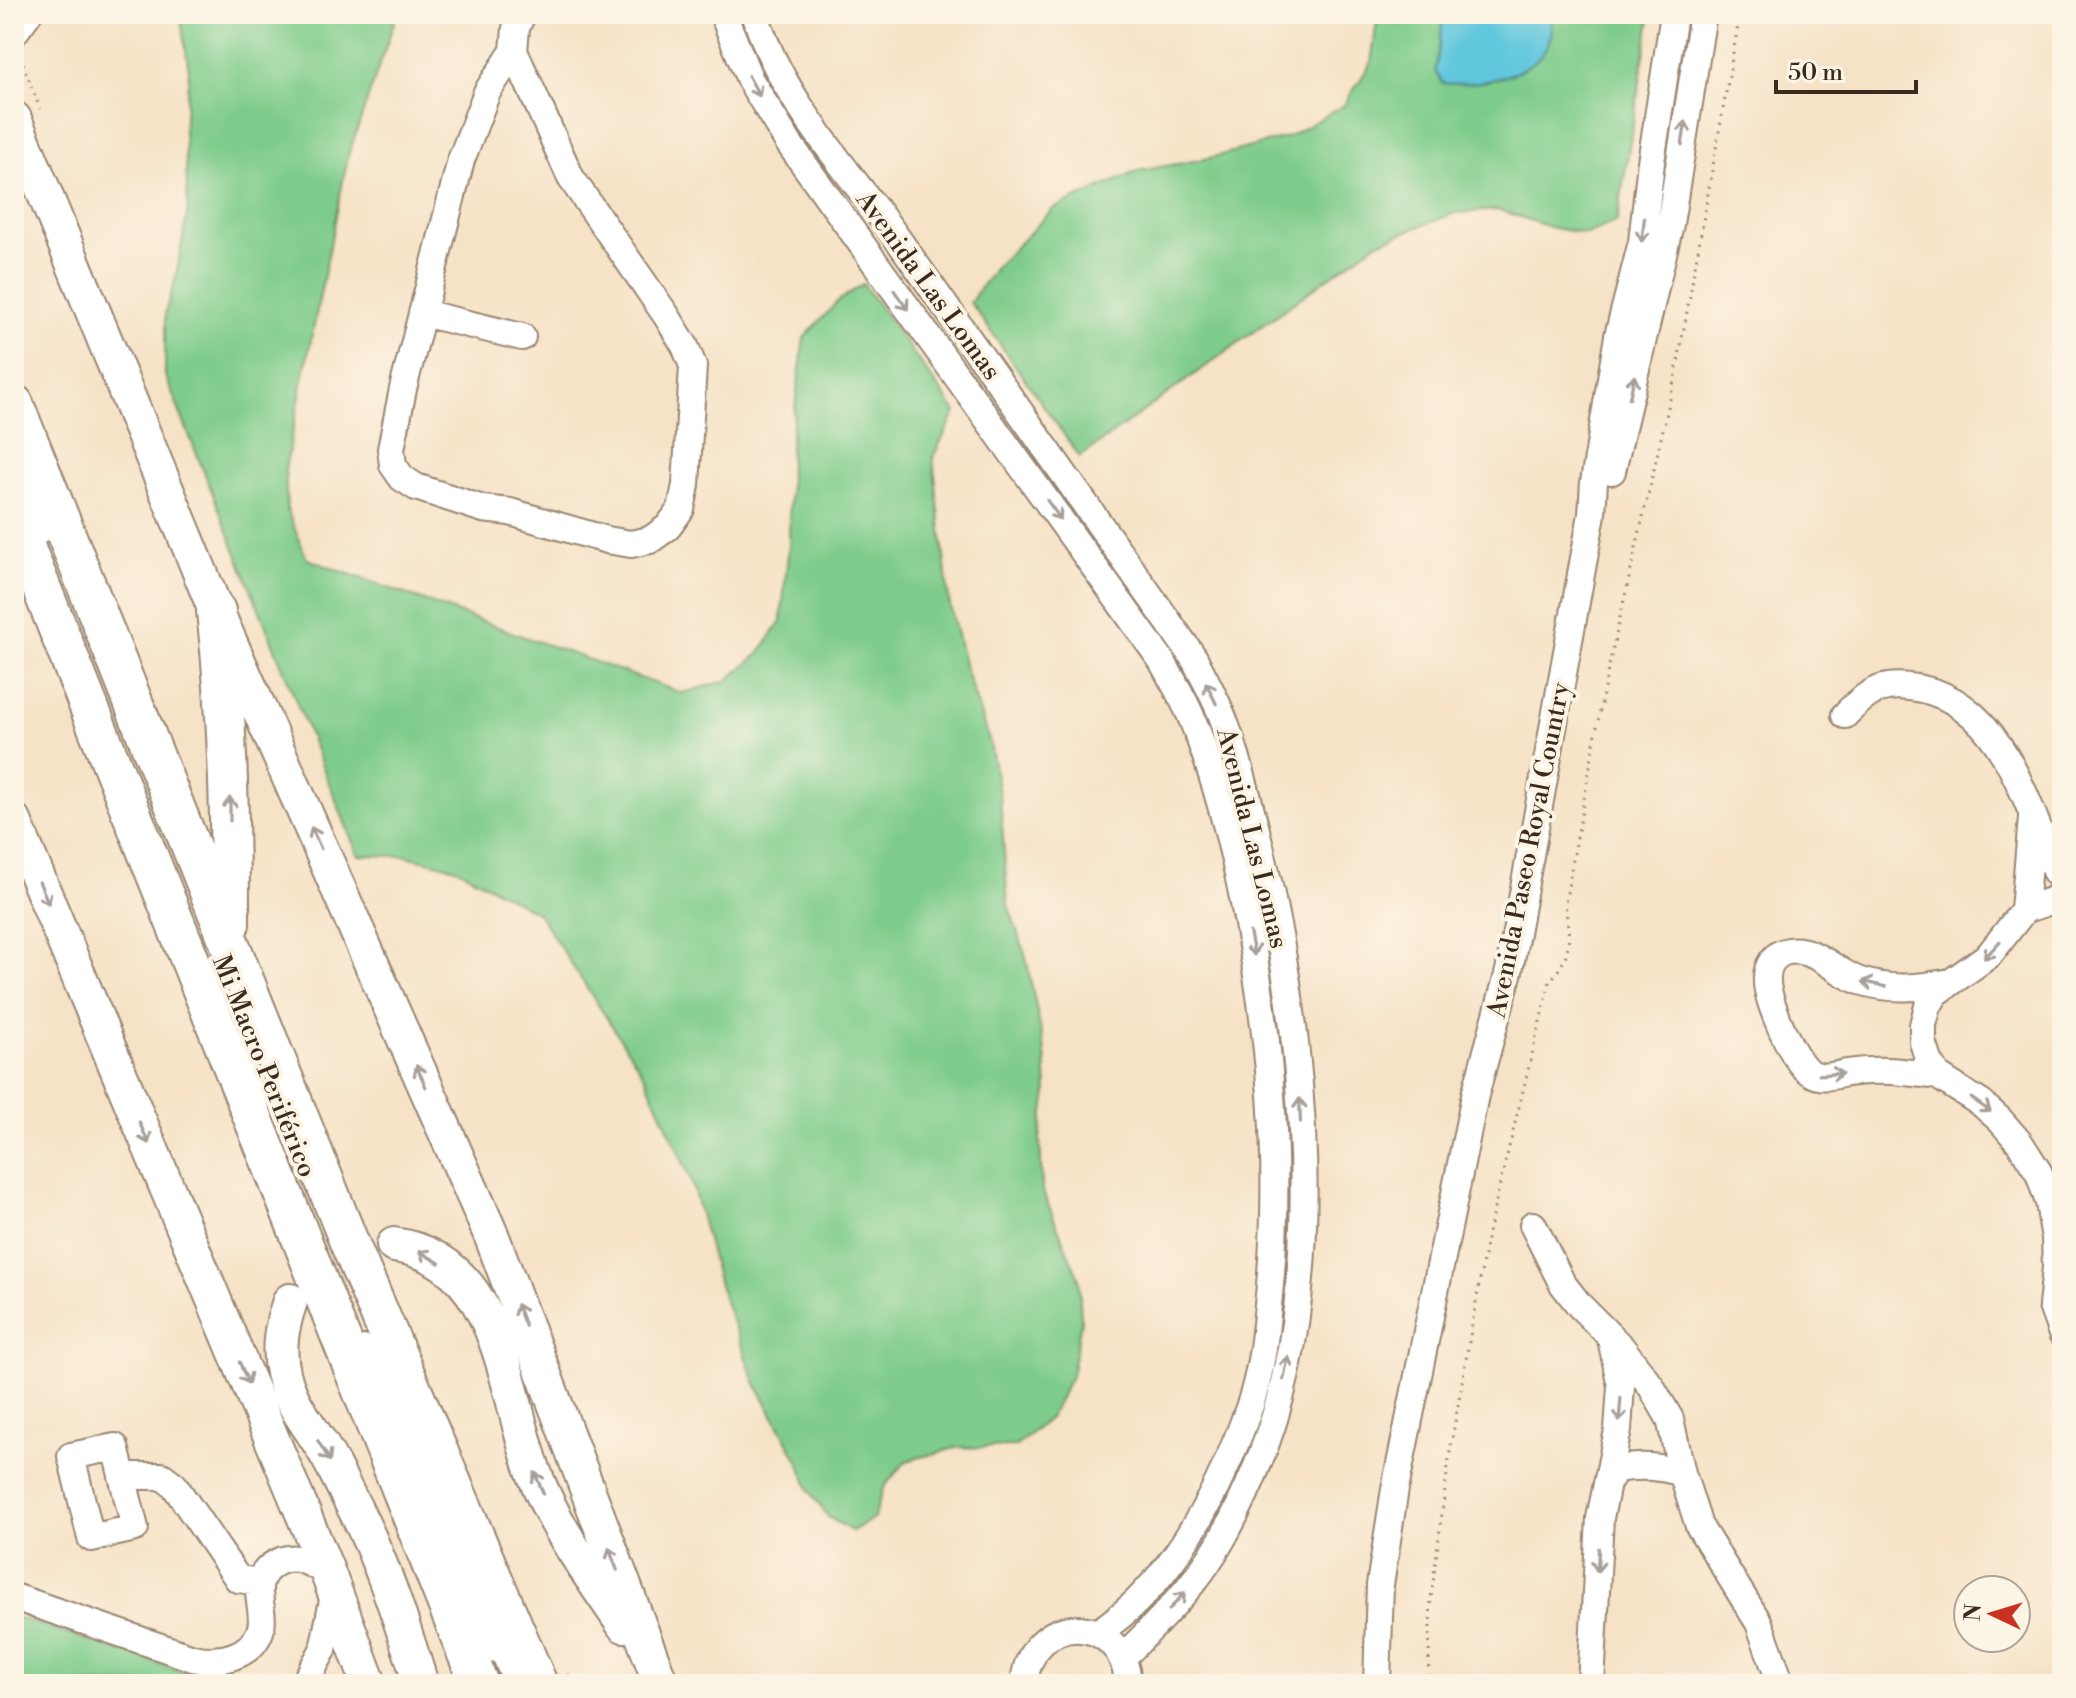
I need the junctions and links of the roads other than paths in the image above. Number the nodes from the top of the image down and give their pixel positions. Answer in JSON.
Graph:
{"nodes":[{"id":1,"x":28,"y":14,"type":"edge"},
{"id":2,"x":723,"y":14,"type":"edge"},
{"id":3,"x":755,"y":14,"type":"edge"},
{"id":4,"x":1674,"y":14,"type":"edge"},
{"id":5,"x":1703,"y":14,"type":"edge"},
{"id":6,"x":516,"y":27,"type":"edge"},
{"id":7,"x":14,"y":33,"type":"edge"},
{"id":8,"x":14,"y":119,"type":"edge"},
{"id":9,"x":810,"y":122,"type":"junction"},
{"id":10,"x":788,"y":142,"type":"junction"},
{"id":11,"x":422,"y":313,"type":"junction"},
{"id":12,"x":522,"y":337,"type":"dead end"},
{"id":13,"x":14,"y":404,"type":"edge"},
{"id":14,"x":14,"y":448,"type":"edge"},
{"id":15,"x":14,"y":482,"type":"edge"},
{"id":16,"x":1592,"y":514,"type":"junction"},
{"id":17,"x":14,"y":519,"type":"edge"},
{"id":18,"x":216,"y":611,"type":"junction"},
{"id":19,"x":1845,"y":715,"type":"dead end"},
{"id":20,"x":2032,"y":818,"type":"junction"},
{"id":21,"x":14,"y":821,"type":"edge"},
{"id":22,"x":2062,"y":880,"type":"edge"},
{"id":23,"x":2062,"y":900,"type":"edge"},
{"id":24,"x":2024,"y":910,"type":"junction"},
{"id":25,"x":230,"y":943,"type":"junction"},
{"id":26,"x":1951,"y":982,"type":"junction"},
{"id":27,"x":1938,"y":1076,"type":"junction"},
{"id":28,"x":1533,"y":1225,"type":"dead end"},
{"id":29,"x":394,"y":1245,"type":"dead end"},
{"id":30,"x":290,"y":1301,"type":"dead end"},
{"id":31,"x":2062,"y":1334,"type":"edge"},
{"id":32,"x":1611,"y":1337,"type":"junction"},
{"id":33,"x":1682,"y":1473,"type":"junction"},
{"id":34,"x":122,"y":1476,"type":"dead end"},
{"id":35,"x":1607,"y":1483,"type":"junction"},
{"id":36,"x":331,"y":1580,"type":"junction"},
{"id":37,"x":260,"y":1582,"type":"junction"},
{"id":38,"x":14,"y":1597,"type":"edge"},
{"id":39,"x":1098,"y":1633,"type":"junction"},
{"id":40,"x":1123,"y":1657,"type":"junction"},
{"id":41,"x":657,"y":1675,"type":"edge"},
{"id":42,"x":553,"y":1679,"type":"edge"},
{"id":43,"x":308,"y":1680,"type":"edge"},
{"id":44,"x":369,"y":1684,"type":"edge"},
{"id":45,"x":421,"y":1684,"type":"edge"},
{"id":46,"x":479,"y":1684,"type":"edge"},
{"id":47,"x":503,"y":1684,"type":"edge"},
{"id":48,"x":517,"y":1684,"type":"edge"},
{"id":49,"x":1024,"y":1684,"type":"edge"},
{"id":50,"x":1128,"y":1684,"type":"edge"},
{"id":51,"x":1377,"y":1684,"type":"edge"},
{"id":52,"x":1591,"y":1684,"type":"edge"},
{"id":53,"x":1781,"y":1684,"type":"edge"}],
"edges":[{"from":1,"to":7,"type":"street"},
{"from":2,"to":10,"type":"street","name":"Avenida Las Lomas","one_way":true},
{"from":3,"to":9,"type":"street","name":"Avenida Las Lomas"},
{"from":4,"to":16,"type":"street","name":"Avenida Paseo Royal Country","one_way":true},
{"from":16,"to":5,"type":"street","one_way":true},
{"from":6,"to":11,"type":"street"},
{"from":6,"to":11,"type":"street"},
{"from":8,"to":18,"type":"main road"},
{"from":9,"to":10,"type":"street"},
{"from":40,"to":9,"type":"street","name":"Avenida Las Lomas","one_way":true},
{"from":10,"to":39,"type":"street","name":"Avenida Las Lomas","one_way":true},
{"from":11,"to":12,"type":"street"},
{"from":13,"to":25,"type":"highway"},
{"from":14,"to":48,"type":"street","name":"Mi Macro Periférico"},
{"from":15,"to":47,"type":"street","name":"Mi Macro Periférico"},
{"from":16,"to":51,"type":"street","name":"Avenida Paseo Royal Country"},
{"from":17,"to":46,"type":"highway"},
{"from":25,"to":18,"type":"highway","one_way":true},
{"from":41,"to":18,"type":"main road","one_way":true},
{"from":19,"to":20,"type":"street"},
{"from":20,"to":22,"type":"street"},
{"from":20,"to":24,"type":"street"},
{"from":21,"to":36,"type":"main road","one_way":true},
{"from":23,"to":24,"type":"street"},
{"from":24,"to":26,"type":"street","one_way":true},
{"from":25,"to":42,"type":"highway"},
{"from":26,"to":27,"type":"street"},
{"from":26,"to":27,"type":"street","one_way":true},
{"from":27,"to":31,"type":"street","one_way":true},
{"from":28,"to":32,"type":"street"},
{"from":41,"to":29,"type":"main road","one_way":true},
{"from":30,"to":45,"type":"main road","one_way":true},
{"from":32,"to":33,"type":"street"},
{"from":32,"to":35,"type":"street","one_way":true},
{"from":33,"to":35,"type":"street"},
{"from":33,"to":53,"type":"street"},
{"from":34,"to":37,"type":"street"},
{"from":35,"to":52,"type":"street","one_way":true},
{"from":36,"to":37,"type":"street"},
{"from":36,"to":43,"type":"street"},
{"from":36,"to":44,"type":"main road"},
{"from":37,"to":38,"type":"street"},
{"from":39,"to":40,"type":"street"},
{"from":39,"to":49,"type":"street"},
{"from":40,"to":50,"type":"street"}]}
